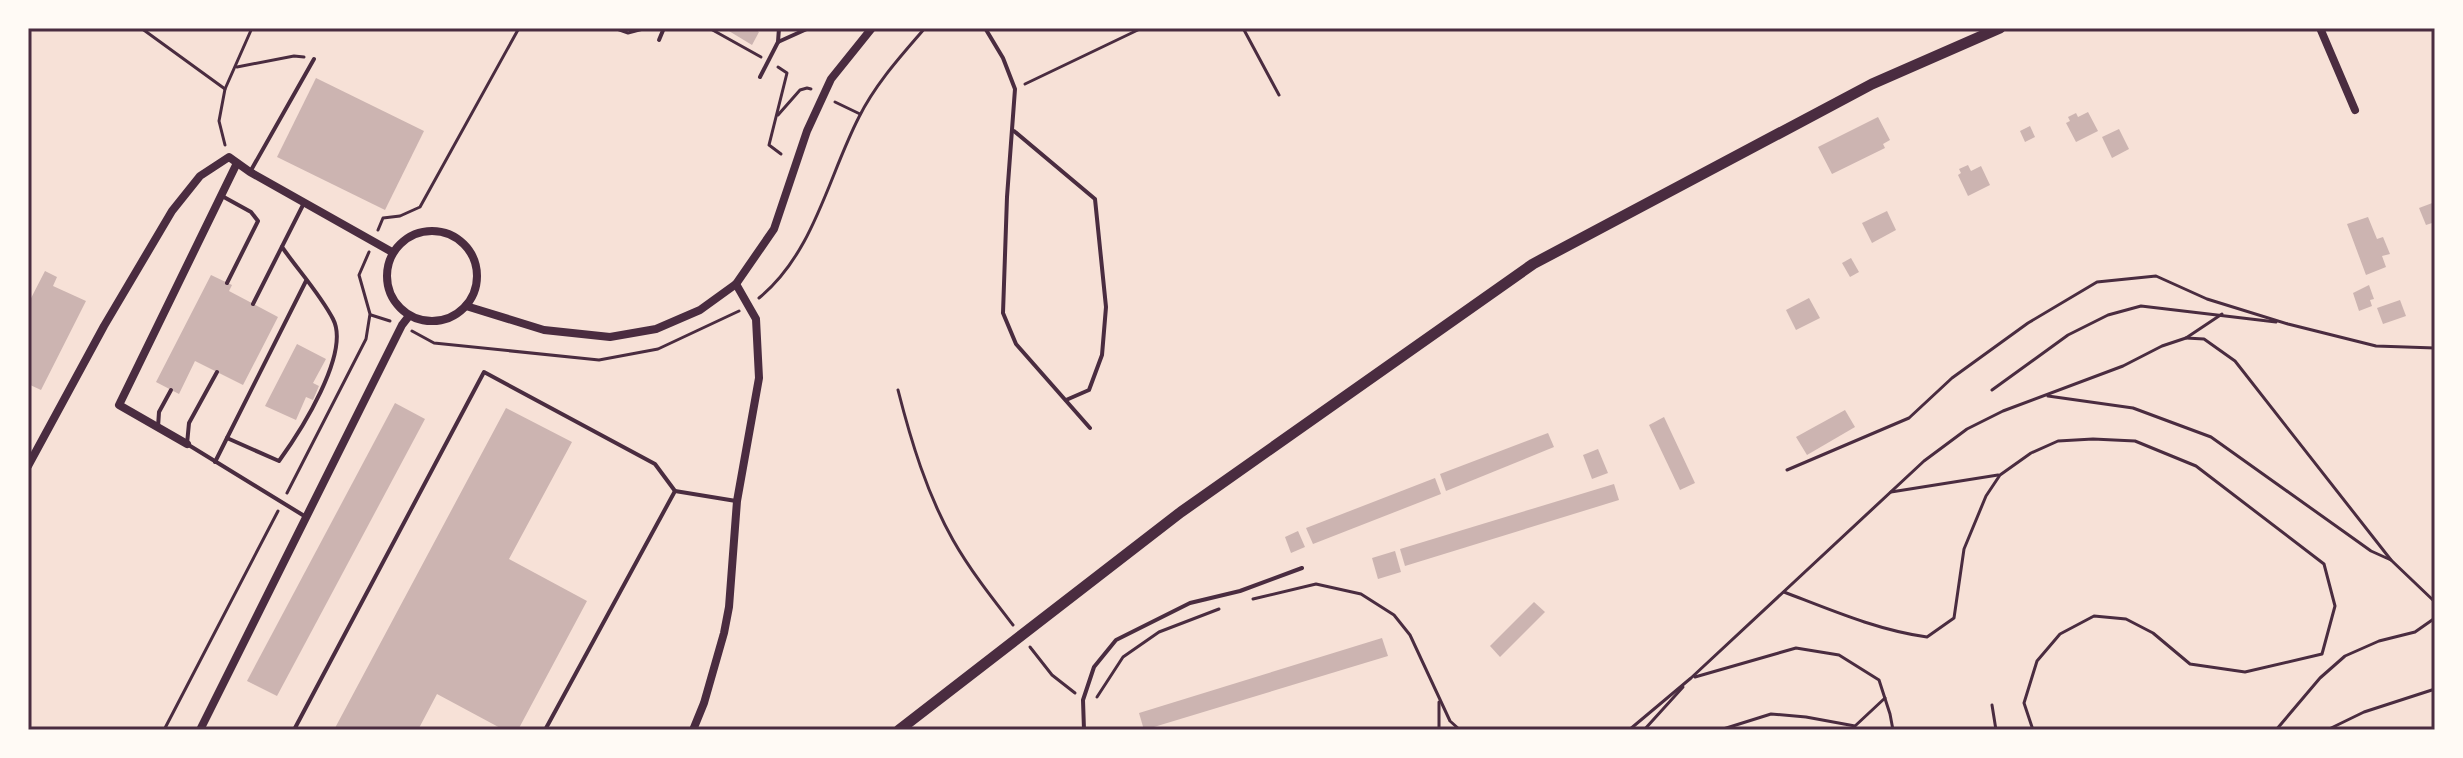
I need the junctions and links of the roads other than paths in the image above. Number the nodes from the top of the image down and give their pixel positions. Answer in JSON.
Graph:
{"nodes":[{"id":1,"x":664,"y":28,"type":"edge"},
{"id":2,"x":779,"y":28,"type":"edge"},
{"id":3,"x":809,"y":28,"type":"edge"},
{"id":4,"x":872,"y":28,"type":"edge"},
{"id":5,"x":985,"y":28,"type":"edge"},
{"id":6,"x":2000,"y":28,"type":"edge"},
{"id":7,"x":2320,"y":28,"type":"edge"},
{"id":8,"x":659,"y":40,"type":"dead end"},
{"id":9,"x":778,"y":42,"type":"junction"},
{"id":10,"x":314,"y":59,"type":"road end"},
{"id":11,"x":760,"y":77,"type":"dead end"},
{"id":12,"x":2355,"y":110,"type":"dead end"},
{"id":13,"x":1014,"y":131,"type":"junction"},
{"id":14,"x":237,"y":163,"type":"junction"},
{"id":15,"x":250,"y":172,"type":"junction"},
{"id":16,"x":220,"y":195,"type":"junction"},
{"id":17,"x":304,"y":203,"type":"junction"},
{"id":18,"x":282,"y":247,"type":"junction"},
{"id":19,"x":392,"y":252,"type":"junction"},
{"id":20,"x":306,"y":281,"type":"junction"},
{"id":21,"x":227,"y":283,"type":"dead end"},
{"id":22,"x":736,"y":284,"type":"junction"},
{"id":23,"x":253,"y":304,"type":"dead end"},
{"id":24,"x":466,"y":306,"type":"junction"},
{"id":25,"x":409,"y":316,"type":"junction"},
{"id":26,"x":217,"y":372,"type":"dead end"},
{"id":27,"x":171,"y":390,"type":"dead end"},
{"id":28,"x":1066,"y":400,"type":"junction"},
{"id":29,"x":158,"y":427,"type":"junction"},
{"id":30,"x":1090,"y":428,"type":"dead end"},
{"id":31,"x":227,"y":438,"type":"junction"},
{"id":32,"x":187,"y":444,"type":"junction"},
{"id":33,"x":215,"y":462,"type":"junction"},
{"id":34,"x":28,"y":466,"type":"edge"},
{"id":35,"x":675,"y":491,"type":"junction"},
{"id":36,"x":737,"y":501,"type":"junction"},
{"id":37,"x":306,"y":517,"type":"junction"},
{"id":38,"x":1302,"y":568,"type":"dead end"},
{"id":39,"x":200,"y":730,"type":"edge"},
{"id":40,"x":298,"y":730,"type":"edge"},
{"id":41,"x":545,"y":730,"type":"edge"},
{"id":42,"x":693,"y":730,"type":"edge"},
{"id":43,"x":899,"y":730,"type":"edge"},
{"id":44,"x":1084,"y":730,"type":"edge"}],
"edges":[{"from":1,"to":8,"type":"lane"},
{"from":2,"to":9,"type":"lane"},
{"from":3,"to":9,"type":"lane"},
{"from":4,"to":22,"type":"street"},
{"from":5,"to":13,"type":"lane"},
{"from":6,"to":43,"type":"main road"},
{"from":7,"to":12,"type":"street"},
{"from":9,"to":11,"type":"lane"},
{"from":10,"to":15,"type":"lane"},
{"from":13,"to":28,"type":"lane"},
{"from":13,"to":28,"type":"lane"},
{"from":14,"to":15,"type":"street"},
{"from":14,"to":16,"type":"street"},
{"from":14,"to":34,"type":"street"},
{"from":15,"to":17,"type":"street"},
{"from":16,"to":21,"type":"lane"},
{"from":16,"to":29,"type":"street"},
{"from":17,"to":18,"type":"lane"},
{"from":17,"to":19,"type":"street"},
{"from":18,"to":20,"type":"lane"},
{"from":18,"to":23,"type":"lane"},
{"from":19,"to":24,"type":"street"},
{"from":19,"to":25,"type":"street"},
{"from":20,"to":31,"type":"lane"},
{"from":20,"to":31,"type":"lane"},
{"from":22,"to":24,"type":"street"},
{"from":22,"to":36,"type":"street"},
{"from":24,"to":25,"type":"street"},
{"from":25,"to":37,"type":"street"},
{"from":26,"to":32,"type":"lane"},
{"from":27,"to":29,"type":"lane"},
{"from":28,"to":30,"type":"lane"},
{"from":29,"to":32,"type":"street"},
{"from":31,"to":33,"type":"lane"},
{"from":32,"to":33,"type":"lane"},
{"from":33,"to":37,"type":"lane"},
{"from":35,"to":36,"type":"lane"},
{"from":35,"to":40,"type":"lane"},
{"from":35,"to":41,"type":"lane"},
{"from":36,"to":42,"type":"street"},
{"from":37,"to":39,"type":"street"},
{"from":38,"to":44,"type":"lane"}]}
